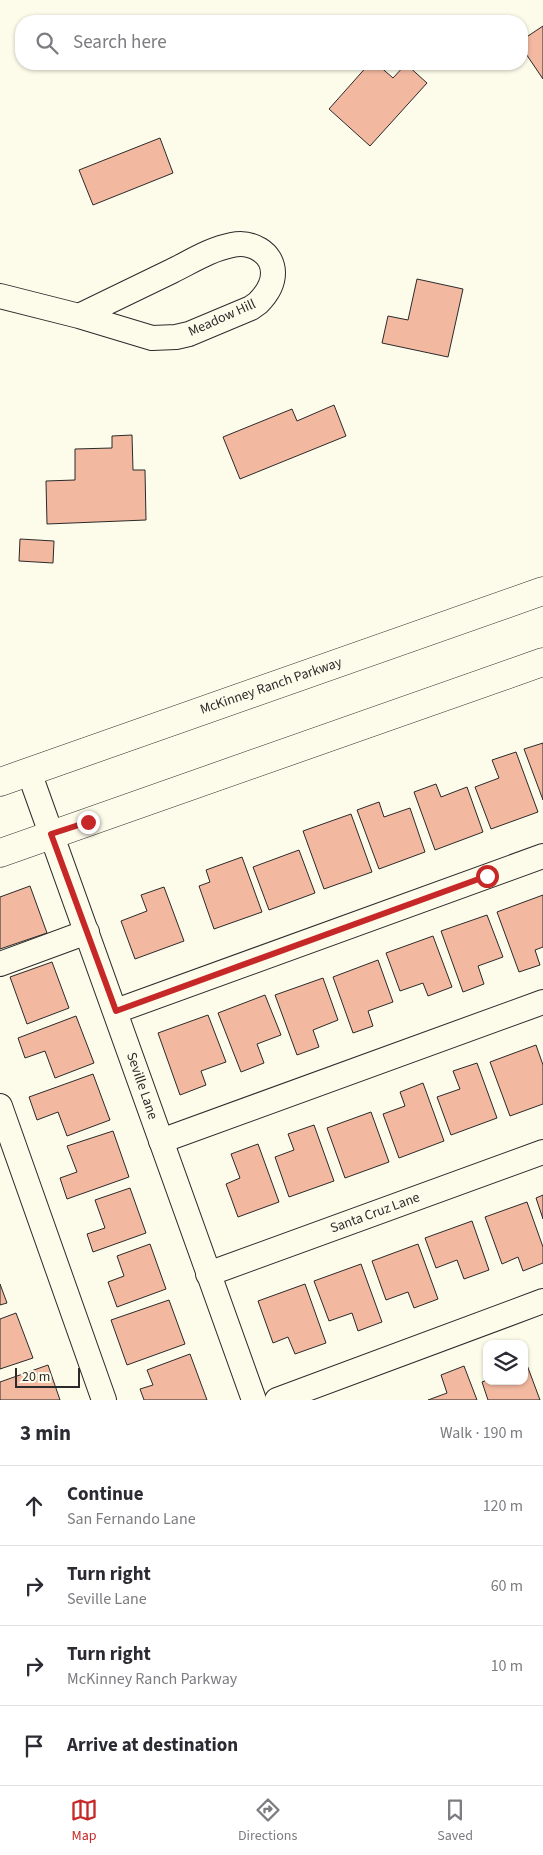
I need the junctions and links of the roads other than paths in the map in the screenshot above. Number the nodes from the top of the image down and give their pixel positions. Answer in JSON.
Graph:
{"nodes":[{"id":1,"x":0,"y":296,"type":"edge"},
{"id":2,"x":80,"y":316,"type":"junction"},
{"id":3,"x":543,"y":591,"type":"edge"},
{"id":4,"x":543,"y":662,"type":"edge"},
{"id":5,"x":28,"y":772,"type":"junction"},
{"id":6,"x":0,"y":782,"type":"edge"},
{"id":7,"x":51,"y":834,"type":"junction"},
{"id":8,"x":0,"y":853,"type":"edge"},
{"id":9,"x":543,"y":856,"type":"edge"},
{"id":10,"x":87,"y":932,"type":"junction"},
{"id":11,"x":0,"y":964,"type":"edge"},
{"id":12,"x":543,"y":1002,"type":"edge"},
{"id":13,"x":116,"y":1011,"type":"junction"},
{"id":14,"x":0,"y":1106,"type":"edge"},
{"id":15,"x":161,"y":1141,"type":"junction"},
{"id":16,"x":543,"y":1152,"type":"edge"},
{"id":17,"x":208,"y":1274,"type":"junction"},
{"id":18,"x":543,"y":1301,"type":"edge"},
{"id":19,"x":104,"y":1400,"type":"edge"},
{"id":20,"x":254,"y":1400,"type":"edge"},
{"id":21,"x":277,"y":1400,"type":"edge"}],
"edges":[{"from":1,"to":2,"type":"street","name":"Meadow Hill"},
{"from":2,"to":2,"type":"street","name":"Meadow Hill"},
{"from":3,"to":5,"type":"main road","name":"McKinney Ranch Parkway"},
{"from":4,"to":7,"type":"main road"},
{"from":5,"to":6,"type":"main road","name":"McKinney Ranch Parkway"},
{"from":5,"to":7,"type":"street","name":"Seville Lane"},
{"from":7,"to":8,"type":"main road"},
{"from":7,"to":10,"type":"street","name":"Seville Lane"},
{"from":9,"to":13,"type":"street"},
{"from":10,"to":11,"type":"street"},
{"from":10,"to":13,"type":"street","name":"Seville Lane"},
{"from":12,"to":15,"type":"street"},
{"from":13,"to":15,"type":"street","name":"Seville Lane"},
{"from":14,"to":19,"type":"street"},
{"from":15,"to":17,"type":"street","name":"Seville Lane"},
{"from":16,"to":17,"type":"street","name":"Santa Cruz Lane"},
{"from":17,"to":20,"type":"street","name":"Seville Lane"},
{"from":18,"to":21,"type":"street"}]}
